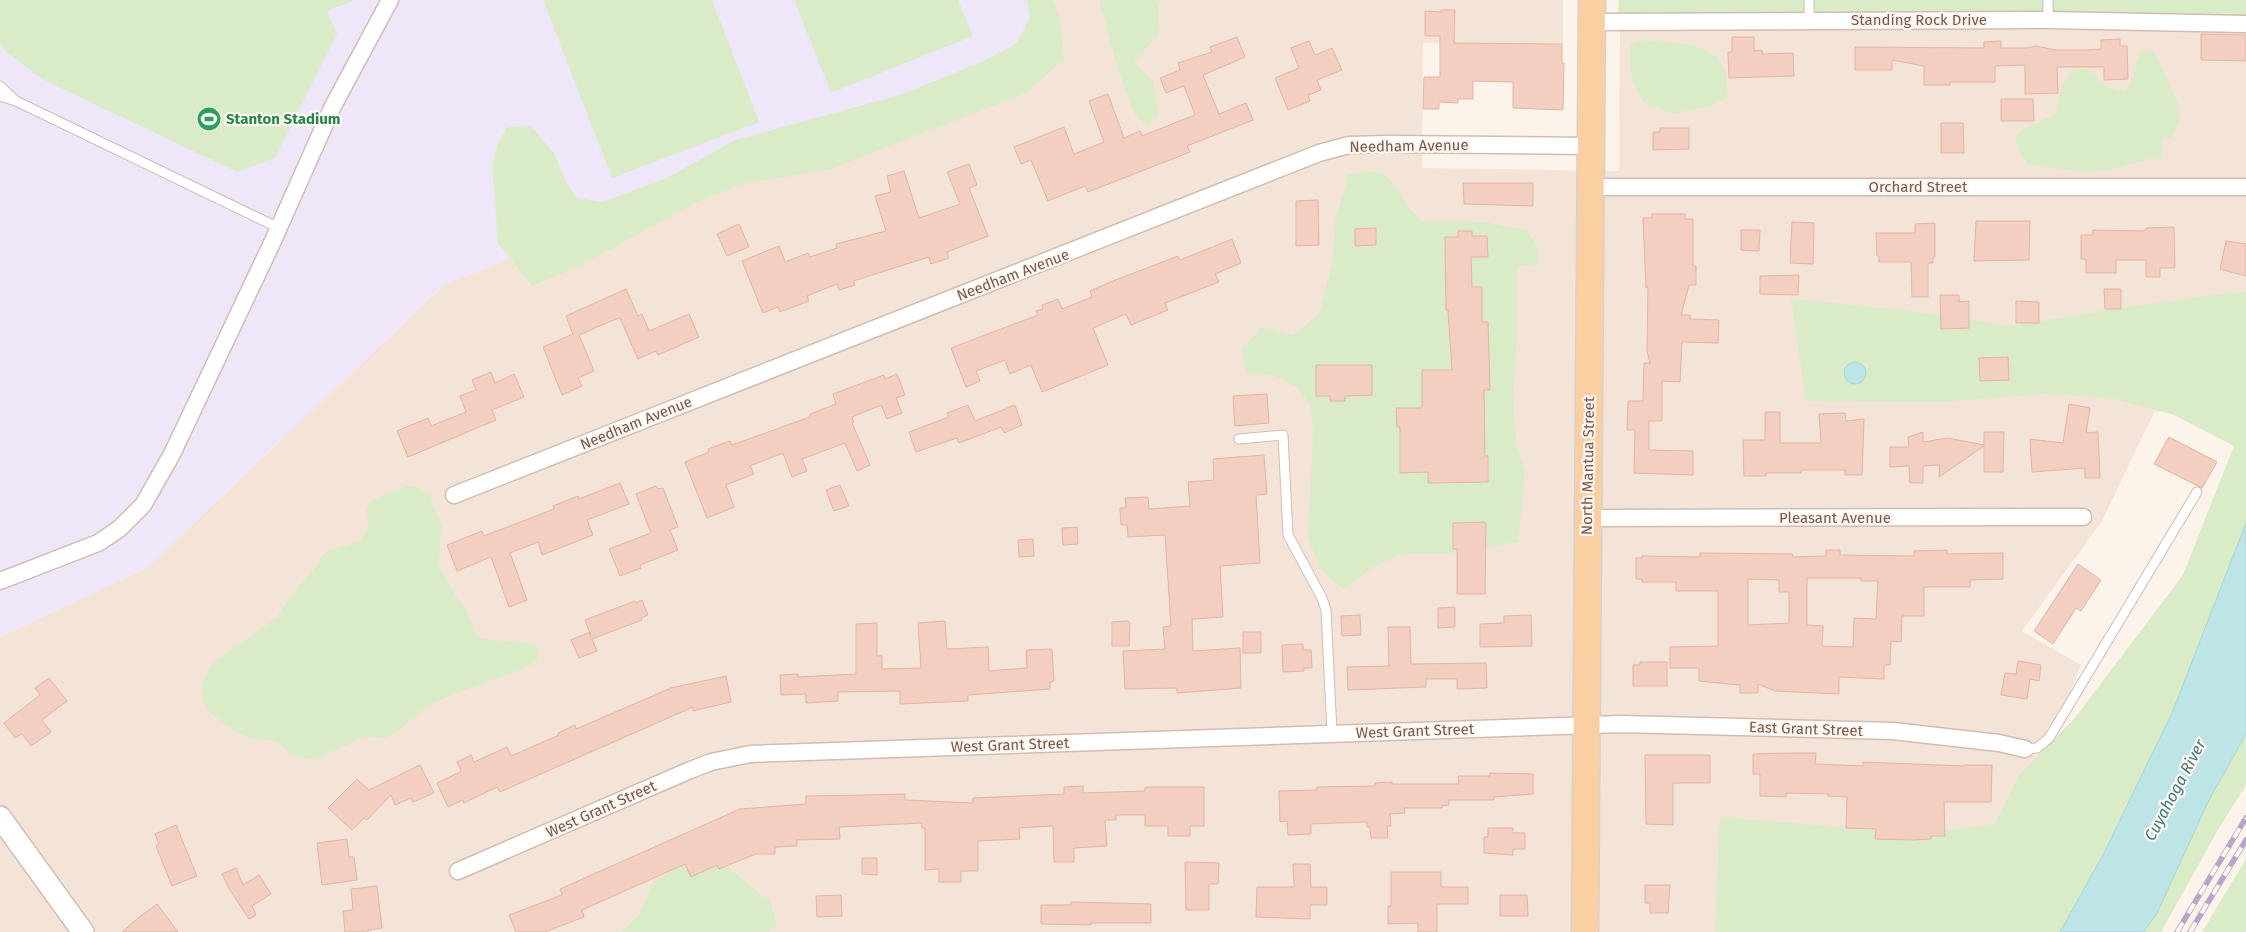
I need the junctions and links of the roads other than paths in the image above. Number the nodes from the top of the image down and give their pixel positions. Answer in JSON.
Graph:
{"nodes":[{"id":1,"x":390,"y":0,"type":"edge"},
{"id":2,"x":1810,"y":0,"type":"edge"},
{"id":3,"x":2048,"y":0,"type":"edge"},
{"id":4,"x":1592,"y":11,"type":"edge"},
{"id":5,"x":1810,"y":20,"type":"junction"},
{"id":6,"x":2048,"y":20,"type":"junction"},
{"id":7,"x":2246,"y":24,"type":"edge"},
{"id":8,"x":0,"y":86,"type":"edge"},
{"id":9,"x":0,"y":96,"type":"edge"},
{"id":10,"x":16,"y":101,"type":"junction"},
{"id":11,"x":1590,"y":146,"type":"junction"},
{"id":12,"x":1590,"y":187,"type":"junction"},
{"id":13,"x":2246,"y":187,"type":"edge"},
{"id":14,"x":279,"y":228,"type":"junction"},
{"id":15,"x":1239,"y":439,"type":"dead end"},
{"id":16,"x":2197,"y":492,"type":"dead end"},
{"id":17,"x":454,"y":494,"type":"dead end"},
{"id":18,"x":2083,"y":517,"type":"dead end"},
{"id":19,"x":1587,"y":518,"type":"junction"},
{"id":20,"x":0,"y":581,"type":"edge"},
{"id":21,"x":1586,"y":725,"type":"junction"},
{"id":22,"x":1332,"y":734,"type":"junction"},
{"id":23,"x":2025,"y":749,"type":"joint"},
{"id":24,"x":0,"y":817,"type":"edge"},
{"id":25,"x":458,"y":871,"type":"dead end"},
{"id":26,"x":83,"y":932,"type":"edge"},
{"id":27,"x":1585,"y":932,"type":"edge"}],
"edges":[{"from":1,"to":14,"type":"street"},
{"from":2,"to":5,"type":"lane"},
{"from":3,"to":6,"type":"lane"},
{"from":4,"to":5,"type":"street","name":"Standing Rock Drive"},
{"from":4,"to":11,"type":"main road","name":"North Mantua Street"},
{"from":5,"to":6,"type":"street","name":"Standing Rock Drive"},
{"from":6,"to":7,"type":"street","name":"Standing Rock Drive"},
{"from":8,"to":10,"type":"lane"},
{"from":9,"to":10,"type":"lane"},
{"from":10,"to":14,"type":"lane"},
{"from":11,"to":12,"type":"main road","name":"North Mantua Street"},
{"from":11,"to":17,"type":"street","name":"Needham Avenue"},
{"from":12,"to":13,"type":"street","name":"Orchard Street"},
{"from":12,"to":19,"type":"main road","name":"North Mantua Street"},
{"from":14,"to":20,"type":"street"},
{"from":15,"to":22,"type":"lane"},
{"from":16,"to":23,"type":"lane"},
{"from":18,"to":19,"type":"street","name":"Pleasant Avenue"},
{"from":19,"to":21,"type":"main road","name":"North Mantua Street"},
{"from":21,"to":22,"type":"street","name":"West Grant Street"},
{"from":21,"to":23,"type":"street","name":"East Grant Street"},
{"from":21,"to":27,"type":"main road","name":"North Mantua Street"},
{"from":22,"to":25,"type":"street","name":"West Grant Street"},
{"from":24,"to":26,"type":"street"}]}
